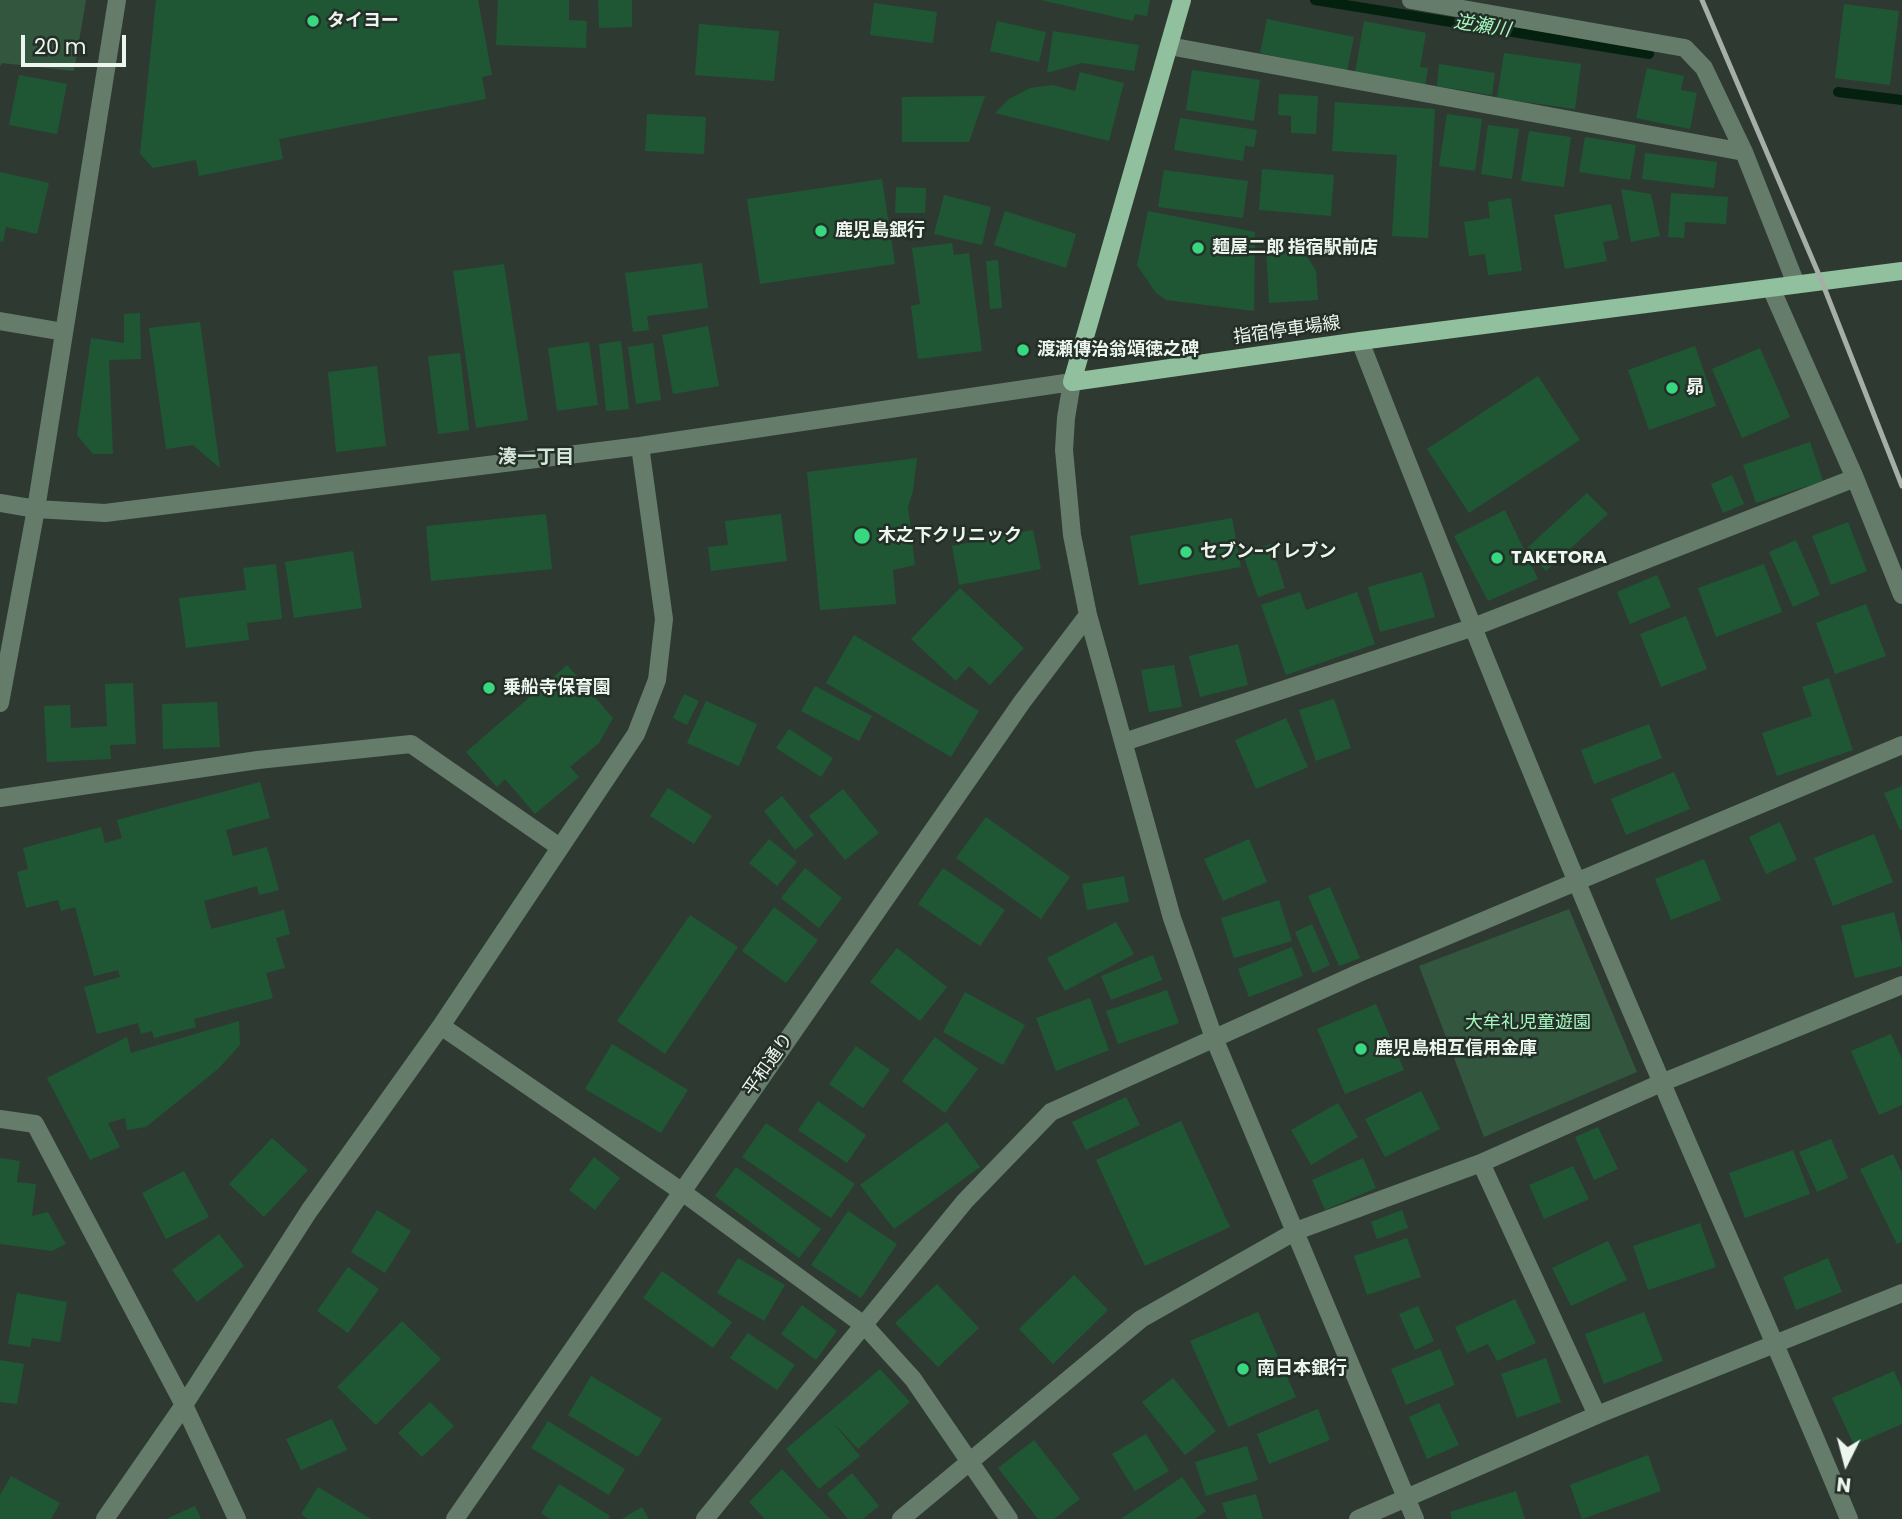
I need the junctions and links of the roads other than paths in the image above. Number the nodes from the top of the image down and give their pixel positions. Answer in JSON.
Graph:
{"nodes":[{"id":1,"x":117,"y":0,"type":"edge"},
{"id":2,"x":1182,"y":0,"type":"edge"},
{"id":3,"x":1412,"y":0,"type":"edge"},
{"id":4,"x":1169,"y":46,"type":"junction"},
{"id":5,"x":1744,"y":152,"type":"junction"},
{"id":6,"x":1902,"y":271,"type":"edge"},
{"id":7,"x":1796,"y":284,"type":"junction"},
{"id":8,"x":1771,"y":288,"type":"junction"},
{"id":9,"x":0,"y":321,"type":"edge"},
{"id":10,"x":64,"y":332,"type":"junction"},
{"id":11,"x":1360,"y":341,"type":"junction"},
{"id":12,"x":1072,"y":383,"type":"junction"},
{"id":13,"x":640,"y":446,"type":"junction"},
{"id":14,"x":1854,"y":478,"type":"junction"},
{"id":15,"x":0,"y":503,"type":"edge"},
{"id":16,"x":36,"y":509,"type":"junction"},
{"id":17,"x":1902,"y":595,"type":"edge"},
{"id":18,"x":1088,"y":615,"type":"junction"},
{"id":19,"x":1471,"y":628,"type":"junction"},
{"id":20,"x":0,"y":703,"type":"edge"},
{"id":21,"x":1124,"y":742,"type":"junction"},
{"id":22,"x":1902,"y":744,"type":"edge"},
{"id":23,"x":0,"y":798,"type":"edge"},
{"id":24,"x":558,"y":846,"type":"junction"},
{"id":25,"x":1578,"y":881,"type":"junction"},
{"id":26,"x":1902,"y":985,"type":"edge"},
{"id":27,"x":441,"y":1026,"type":"junction"},
{"id":28,"x":1214,"y":1038,"type":"junction"},
{"id":29,"x":1661,"y":1083,"type":"junction"},
{"id":30,"x":0,"y":1119,"type":"edge"},
{"id":31,"x":1481,"y":1163,"type":"junction"},
{"id":32,"x":681,"y":1191,"type":"junction"},
{"id":33,"x":1296,"y":1231,"type":"junction"},
{"id":34,"x":1902,"y":1293,"type":"edge"},
{"id":35,"x":865,"y":1325,"type":"junction"},
{"id":36,"x":1777,"y":1345,"type":"junction"},
{"id":37,"x":184,"y":1405,"type":"junction"},
{"id":38,"x":1597,"y":1415,"type":"junction"},
{"id":39,"x":970,"y":1463,"type":"junction"},
{"id":40,"x":1406,"y":1497,"type":"junction"},
{"id":41,"x":105,"y":1519,"type":"edge"},
{"id":42,"x":237,"y":1519,"type":"edge"},
{"id":43,"x":455,"y":1519,"type":"edge"},
{"id":44,"x":705,"y":1519,"type":"edge"},
{"id":45,"x":901,"y":1519,"type":"edge"},
{"id":46,"x":1009,"y":1519,"type":"edge"},
{"id":47,"x":1358,"y":1519,"type":"edge"},
{"id":48,"x":1415,"y":1519,"type":"edge"},
{"id":49,"x":1849,"y":1519,"type":"edge"}],
"edges":[{"from":1,"to":10,"type":"street"},
{"from":2,"to":4,"type":"main road"},
{"from":3,"to":5,"type":"street"},
{"from":4,"to":5,"type":"street"},
{"from":4,"to":12,"type":"main road"},
{"from":5,"to":7,"type":"street"},
{"from":6,"to":7,"type":"main road","name":"指宿停車場線"},
{"from":7,"to":8,"type":"main road","name":"指宿停車場線"},
{"from":8,"to":11,"type":"main road","name":"指宿停車場線"},
{"from":8,"to":14,"type":"street"},
{"from":9,"to":10,"type":"street"},
{"from":10,"to":16,"type":"street"},
{"from":11,"to":12,"type":"main road","name":"指宿停車場線"},
{"from":11,"to":19,"type":"street"},
{"from":12,"to":13,"type":"street"},
{"from":12,"to":18,"type":"street"},
{"from":13,"to":16,"type":"street"},
{"from":13,"to":24,"type":"street"},
{"from":14,"to":17,"type":"street"},
{"from":14,"to":19,"type":"street"},
{"from":15,"to":16,"type":"street"},
{"from":16,"to":20,"type":"street"},
{"from":18,"to":21,"type":"street"},
{"from":18,"to":32,"type":"street","name":"平和通り"},
{"from":19,"to":21,"type":"street"},
{"from":19,"to":25,"type":"street"},
{"from":21,"to":28,"type":"street"},
{"from":22,"to":25,"type":"street"},
{"from":23,"to":24,"type":"street"},
{"from":24,"to":27,"type":"street"},
{"from":25,"to":28,"type":"street"},
{"from":25,"to":29,"type":"street"},
{"from":26,"to":29,"type":"street"},
{"from":27,"to":32,"type":"street"},
{"from":27,"to":37,"type":"street"},
{"from":28,"to":33,"type":"street"},
{"from":28,"to":35,"type":"street"},
{"from":29,"to":31,"type":"street"},
{"from":29,"to":36,"type":"street"},
{"from":30,"to":37,"type":"street"},
{"from":31,"to":33,"type":"street"},
{"from":31,"to":38,"type":"street"},
{"from":32,"to":35,"type":"street"},
{"from":32,"to":43,"type":"street","name":"平和通り"},
{"from":33,"to":39,"type":"street"},
{"from":33,"to":40,"type":"street"},
{"from":34,"to":36,"type":"street"},
{"from":35,"to":39,"type":"street"},
{"from":35,"to":44,"type":"street"},
{"from":36,"to":38,"type":"street"},
{"from":36,"to":49,"type":"street"},
{"from":37,"to":41,"type":"street"},
{"from":37,"to":42,"type":"street"},
{"from":38,"to":40,"type":"street"},
{"from":39,"to":45,"type":"street"},
{"from":39,"to":46,"type":"street"},
{"from":40,"to":47,"type":"street"},
{"from":40,"to":48,"type":"street"}]}
